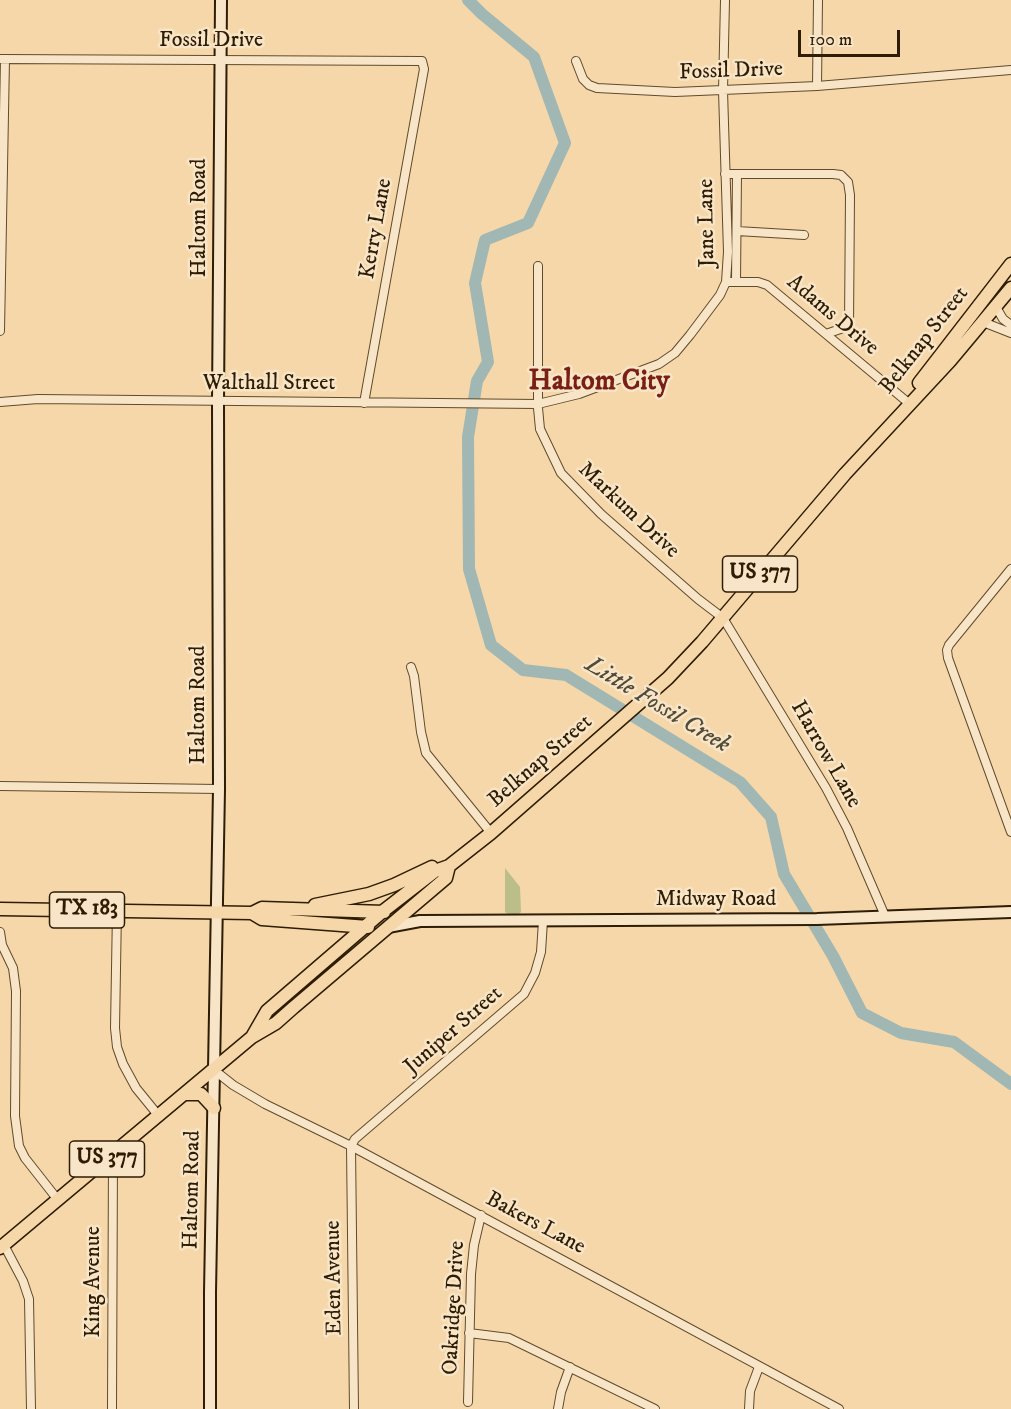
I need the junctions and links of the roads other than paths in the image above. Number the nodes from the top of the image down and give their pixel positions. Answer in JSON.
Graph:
{"nodes":[{"id":1,"x":220,"y":0,"type":"edge"},
{"id":2,"x":725,"y":0,"type":"edge"},
{"id":3,"x":818,"y":0,"type":"edge"},
{"id":4,"x":2,"y":59,"type":"edge"},
{"id":5,"x":220,"y":59,"type":"junction"},
{"id":6,"x":422,"y":61,"type":"joint"},
{"id":7,"x":576,"y":61,"type":"dead end"},
{"id":8,"x":1011,"y":70,"type":"edge"},
{"id":9,"x":817,"y":86,"type":"junction"},
{"id":10,"x":723,"y":91,"type":"junction"},
{"id":11,"x":732,"y":174,"type":"junction"},
{"id":12,"x":737,"y":231,"type":"junction"},
{"id":13,"x":804,"y":235,"type":"dead end"},
{"id":14,"x":1011,"y":264,"type":"edge"},
{"id":15,"x":538,"y":266,"type":"dead end"},
{"id":16,"x":736,"y":280,"type":"junction"},
{"id":17,"x":726,"y":282,"type":"junction"},
{"id":18,"x":1011,"y":288,"type":"edge"},
{"id":19,"x":996,"y":307,"type":"junction"},
{"id":20,"x":983,"y":322,"type":"junction"},
{"id":21,"x":1011,"y":325,"type":"edge"},
{"id":22,"x":0,"y":331,"type":"edge"},
{"id":23,"x":1011,"y":333,"type":"edge"},
{"id":24,"x":826,"y":334,"type":"junction"},
{"id":25,"x":905,"y":400,"type":"junction"},
{"id":26,"x":0,"y":402,"type":"edge"},
{"id":27,"x":218,"y":402,"type":"junction"},
{"id":28,"x":364,"y":403,"type":"junction"},
{"id":29,"x":538,"y":404,"type":"junction"},
{"id":30,"x":872,"y":444,"type":"junction"},
{"id":31,"x":1011,"y":569,"type":"edge"},
{"id":32,"x":723,"y":618,"type":"junction"},
{"id":33,"x":411,"y":667,"type":"dead end"},
{"id":34,"x":0,"y":786,"type":"edge"},
{"id":35,"x":219,"y":789,"type":"junction"},
{"id":36,"x":1011,"y":832,"type":"edge"},
{"id":37,"x":491,"y":833,"type":"junction"},
{"id":38,"x":471,"y":849,"type":"junction"},
{"id":39,"x":449,"y":866,"type":"junction"},
{"id":40,"x":0,"y":909,"type":"edge"},
{"id":41,"x":273,"y":909,"type":"junction"},
{"id":42,"x":117,"y":910,"type":"junction"},
{"id":43,"x":218,"y":911,"type":"junction"},
{"id":44,"x":382,"y":912,"type":"junction"},
{"id":45,"x":1011,"y":912,"type":"edge"},
{"id":46,"x":252,"y":913,"type":"junction"},
{"id":47,"x":405,"y":913,"type":"junction"},
{"id":48,"x":885,"y":916,"type":"junction"},
{"id":49,"x":326,"y":920,"type":"junction"},
{"id":50,"x":420,"y":921,"type":"junction"},
{"id":51,"x":543,"y":921,"type":"junction"},
{"id":52,"x":366,"y":926,"type":"junction"},
{"id":53,"x":387,"y":927,"type":"junction"},
{"id":54,"x":0,"y":932,"type":"edge"},
{"id":55,"x":348,"y":942,"type":"junction"},
{"id":56,"x":252,"y":1037,"type":"junction"},
{"id":57,"x":214,"y":1070,"type":"junction"},
{"id":58,"x":184,"y":1094,"type":"junction"},
{"id":59,"x":214,"y":1108,"type":"junction"},
{"id":60,"x":158,"y":1115,"type":"junction"},
{"id":61,"x":351,"y":1146,"type":"junction"},
{"id":62,"x":113,"y":1154,"type":"junction"},
{"id":63,"x":58,"y":1200,"type":"junction"},
{"id":64,"x":481,"y":1215,"type":"junction"},
{"id":65,"x":2,"y":1246,"type":"edge"},
{"id":66,"x":469,"y":1333,"type":"junction"},
{"id":67,"x":570,"y":1367,"type":"junction"},
{"id":68,"x":759,"y":1367,"type":"junction"},
{"id":69,"x":468,"y":1402,"type":"dead end"},
{"id":70,"x":652,"y":1408,"type":"edge"},
{"id":71,"x":31,"y":1409,"type":"edge"},
{"id":72,"x":112,"y":1409,"type":"edge"},
{"id":73,"x":210,"y":1409,"type":"edge"},
{"id":74,"x":354,"y":1409,"type":"edge"},
{"id":75,"x":558,"y":1409,"type":"edge"},
{"id":76,"x":749,"y":1409,"type":"edge"},
{"id":77,"x":839,"y":1409,"type":"edge"}],
"edges":[{"from":1,"to":5,"type":"main road","name":"Haltom Road"},
{"from":2,"to":10,"type":"street","name":"Jane Lane"},
{"from":3,"to":9,"type":"street"},
{"from":4,"to":5,"type":"street","name":"Fossil Drive"},
{"from":4,"to":22,"type":"street"},
{"from":5,"to":6,"type":"street","name":"Fossil Drive"},
{"from":5,"to":27,"type":"main road","name":"Haltom Road"},
{"from":6,"to":28,"type":"street","name":"Kerry Lane"},
{"from":7,"to":10,"type":"street","name":"Fossil Drive"},
{"from":8,"to":9,"type":"street","name":"Fossil Drive"},
{"from":9,"to":10,"type":"street","name":"Fossil Drive"},
{"from":10,"to":11,"type":"street","name":"Jane Lane"},
{"from":11,"to":12,"type":"street"},
{"from":11,"to":17,"type":"street","name":"Jane Lane"},
{"from":11,"to":24,"type":"street"},
{"from":12,"to":13,"type":"street"},
{"from":12,"to":16,"type":"street"},
{"from":14,"to":25,"type":"main road","name":"Belknap Street","number":"US 377"},
{"from":15,"to":29,"type":"street","name":"Markum Drive"},
{"from":16,"to":17,"type":"street","name":"Adams Drive"},
{"from":16,"to":24,"type":"street","name":"Adams Drive"},
{"from":17,"to":29,"type":"street","name":"Jane Lane"},
{"from":18,"to":19,"type":"main road","name":"Belknap Street","number":"US 377"},
{"from":19,"to":20,"type":"main road","name":"Belknap Street","number":"US 377"},
{"from":19,"to":21,"type":"street"},
{"from":20,"to":23,"type":"street"},
{"from":20,"to":30,"type":"main road","name":"Belknap Street","number":"US 377"},
{"from":24,"to":25,"type":"street","name":"Adams Drive"},
{"from":25,"to":30,"type":"main road","name":"Belknap Street","number":"US 377"},
{"from":26,"to":27,"type":"street","name":"Walthall Street"},
{"from":27,"to":28,"type":"street","name":"Walthall Street"},
{"from":27,"to":35,"type":"main road","name":"Haltom Road"},
{"from":28,"to":29,"type":"street","name":"Walthall Street"},
{"from":29,"to":32,"type":"street","name":"Markum Drive"},
{"from":30,"to":32,"type":"main road","name":"Belknap Street","number":"US 377"},
{"from":31,"to":36,"type":"street"},
{"from":32,"to":37,"type":"main road","name":"Belknap Street","number":"US 377"},
{"from":32,"to":48,"type":"street","name":"Harrow Lane"},
{"from":33,"to":37,"type":"street"},
{"from":34,"to":35,"type":"street"},
{"from":35,"to":43,"type":"main road","name":"Haltom Road"},
{"from":37,"to":38,"type":"main road","name":"Belknap Street","number":"US 377"},
{"from":38,"to":39,"type":"main road","name":"Belknap Street","number":"US 377"},
{"from":38,"to":41,"type":"main road"},
{"from":39,"to":44,"type":"main road","name":"Belknap Street","number":"US 377"},
{"from":39,"to":47,"type":"main road","name":"Belknap Street","number":"US 377"},
{"from":40,"to":42,"type":"main road","number":"TX 183"},
{"from":41,"to":46,"type":"main road","number":"TX 183"},
{"from":41,"to":49,"type":"main road","number":"TX 183"},
{"from":42,"to":43,"type":"main road","number":"TX 183"},
{"from":42,"to":60,"type":"street"},
{"from":43,"to":46,"type":"main road","number":"TX 183"},
{"from":43,"to":57,"type":"main road","name":"Haltom Road"},
{"from":44,"to":47,"type":"main road","number":"TX 183"},
{"from":44,"to":49,"type":"main road","number":"TX 183"},
{"from":44,"to":52,"type":"main road","name":"Belknap Street","number":"US 377"},
{"from":45,"to":48,"type":"main road","name":"Midway Road"},
{"from":46,"to":49,"type":"main road","number":"TX 183"},
{"from":47,"to":50,"type":"main road","name":"Midway Road","number":"TX 183"},
{"from":47,"to":53,"type":"main road","name":"Belknap Street","number":"US 377"},
{"from":48,"to":51,"type":"main road","name":"Midway Road"},
{"from":49,"to":52,"type":"main road","number":"TX 183"},
{"from":49,"to":55,"type":"main road"},
{"from":50,"to":51,"type":"main road","name":"Midway Road"},
{"from":50,"to":53,"type":"main road","name":"Midway Road","number":"TX 183"},
{"from":51,"to":61,"type":"street","name":"Juniper Street"},
{"from":52,"to":53,"type":"main road","number":"TX 183"},
{"from":52,"to":55,"type":"main road","name":"Belknap Street","number":"US 377"},
{"from":53,"to":56,"type":"main road","name":"Belknap Street","number":"US 377"},
{"from":54,"to":63,"type":"street"},
{"from":55,"to":56,"type":"main road","name":"Belknap Street","number":"US 377"},
{"from":56,"to":57,"type":"main road","number":"US 377"},
{"from":57,"to":58,"type":"main road","number":"US 377"},
{"from":57,"to":59,"type":"main road","name":"Haltom Road"},
{"from":57,"to":61,"type":"street","name":"Bakers Lane"},
{"from":58,"to":59,"type":"main road"},
{"from":58,"to":60,"type":"main road","number":"US 377"},
{"from":59,"to":73,"type":"main road","name":"Haltom Road"},
{"from":60,"to":62,"type":"main road","number":"US 377"},
{"from":61,"to":64,"type":"street","name":"Bakers Lane"},
{"from":61,"to":74,"type":"street","name":"Eden Avenue"},
{"from":62,"to":63,"type":"main road","number":"US 377"},
{"from":62,"to":72,"type":"street","name":"King Avenue"},
{"from":63,"to":65,"type":"main road","number":"US 377"},
{"from":64,"to":66,"type":"street","name":"Oakridge Drive"},
{"from":64,"to":68,"type":"street","name":"Bakers Lane"},
{"from":65,"to":71,"type":"street"},
{"from":66,"to":67,"type":"street"},
{"from":66,"to":69,"type":"street","name":"Oakridge Drive"},
{"from":67,"to":70,"type":"street"},
{"from":67,"to":75,"type":"street"},
{"from":68,"to":76,"type":"street"},
{"from":68,"to":77,"type":"street","name":"Bakers Lane"}]}
